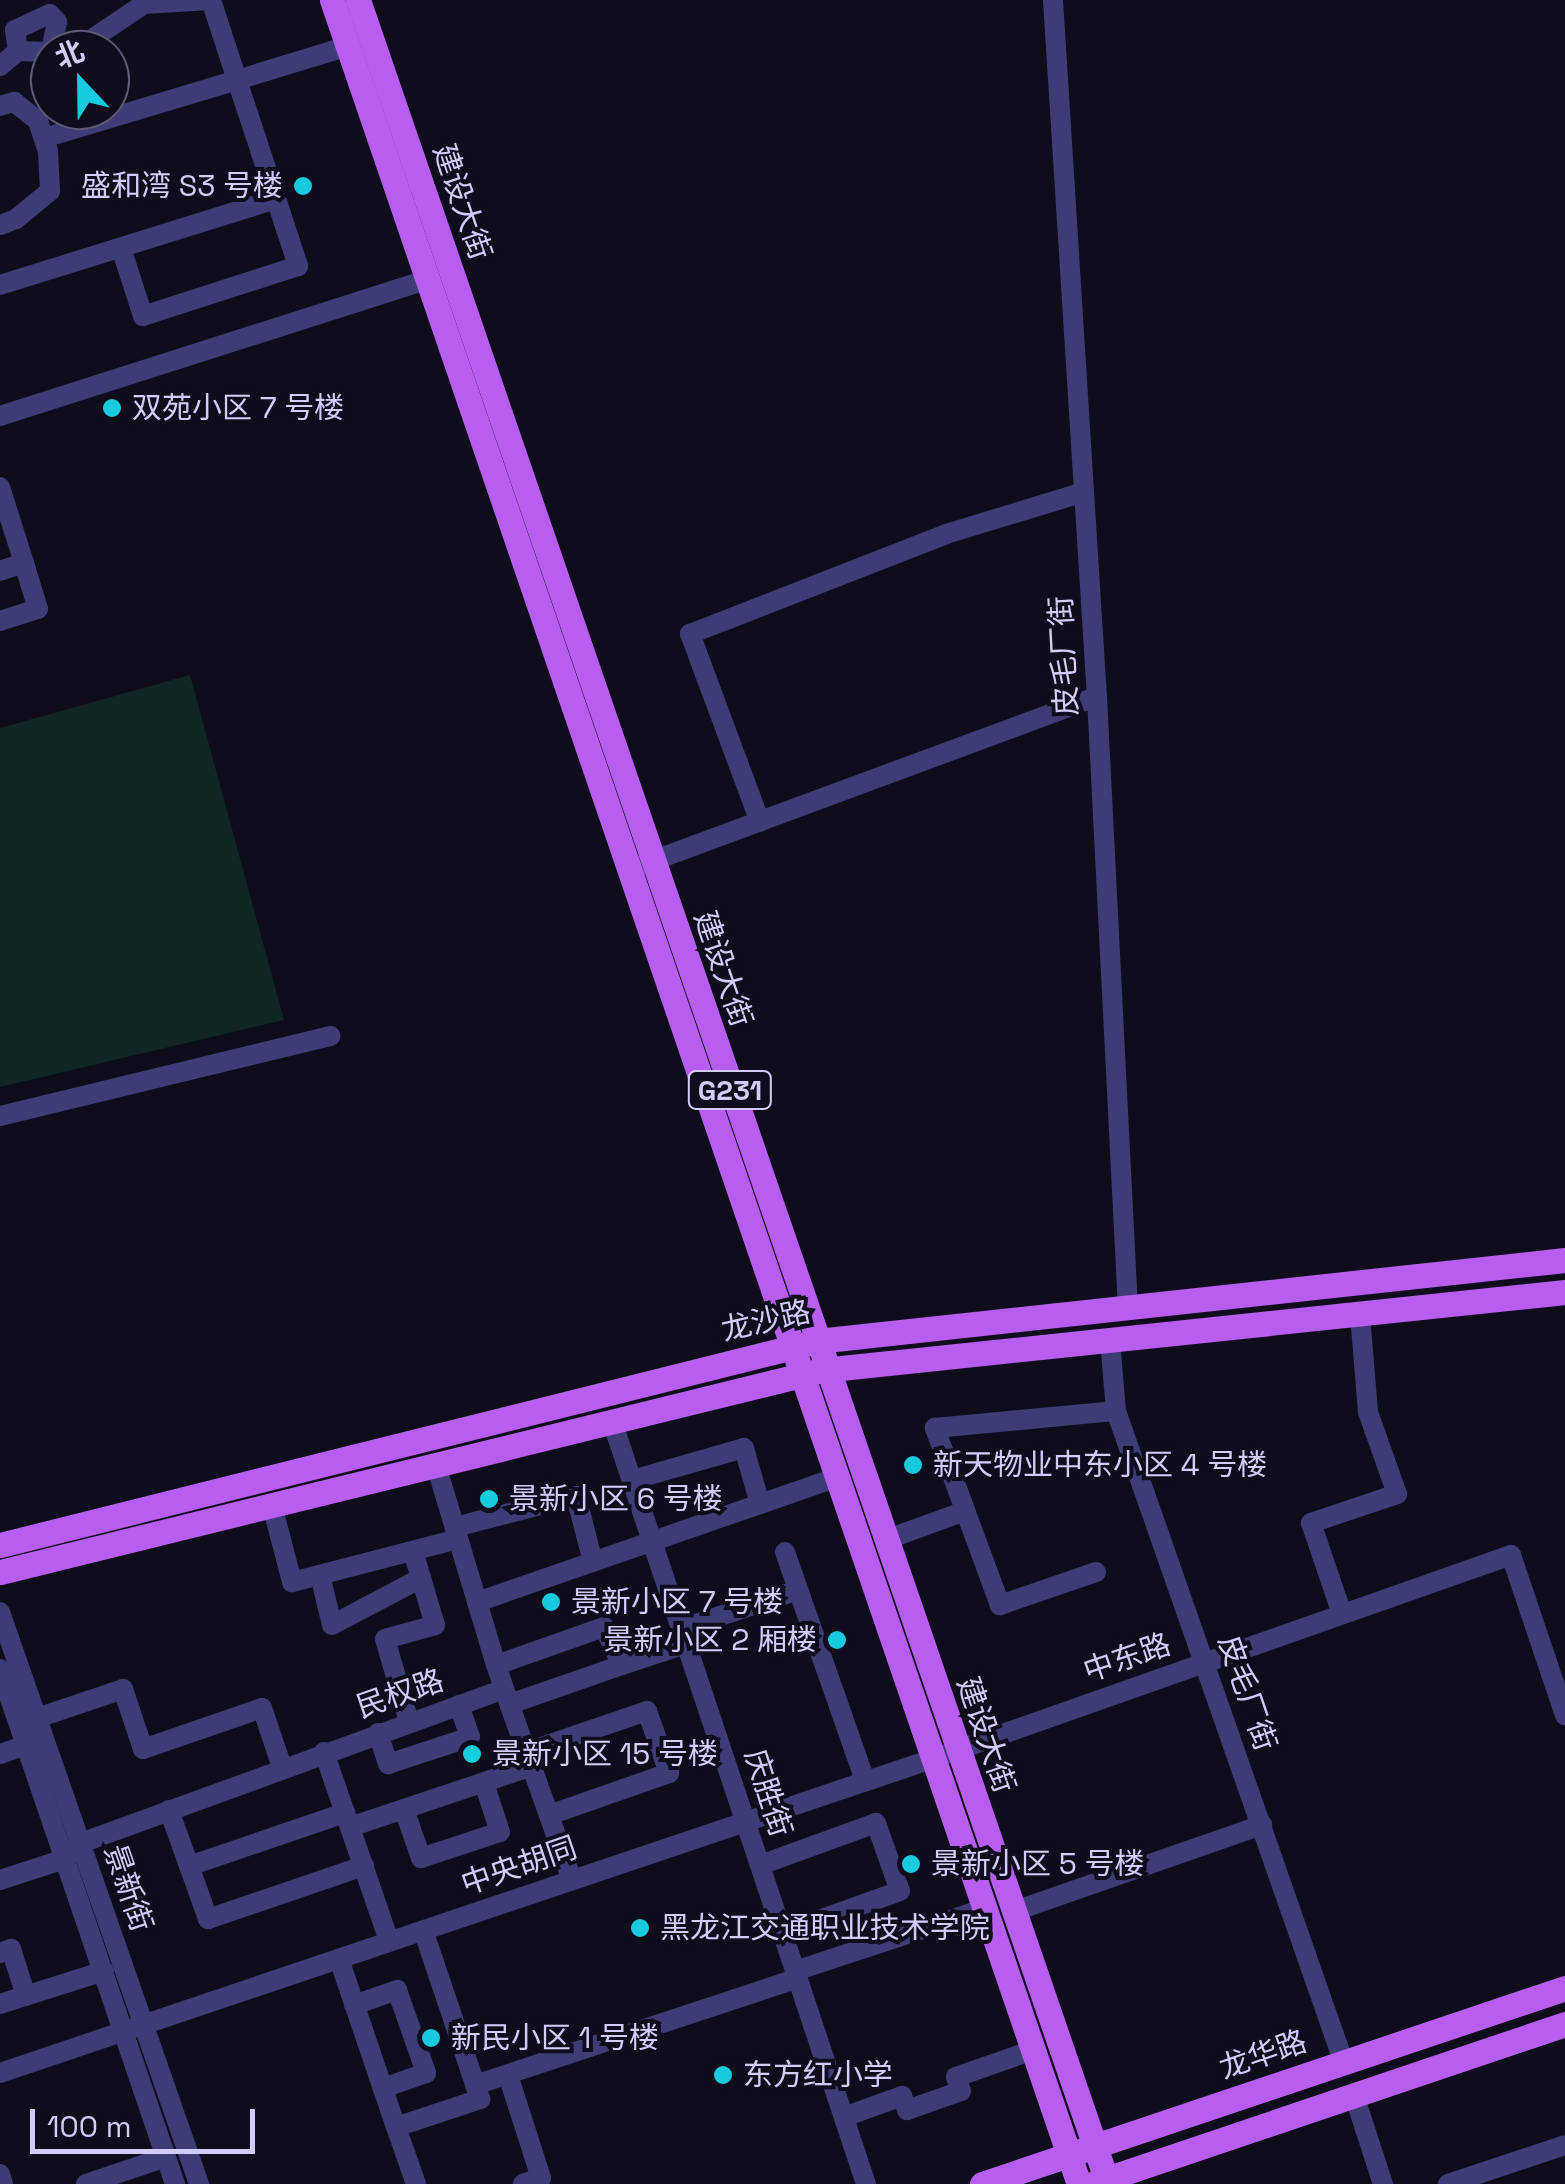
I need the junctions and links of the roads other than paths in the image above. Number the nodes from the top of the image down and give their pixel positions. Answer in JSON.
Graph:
{"nodes":[{"id":1,"x":210,"y":0,"type":"edge"},
{"id":2,"x":332,"y":0,"type":"edge"},
{"id":3,"x":358,"y":0,"type":"edge"},
{"id":4,"x":1053,"y":0,"type":"edge"},
{"id":5,"x":144,"y":2,"type":"edge"},
{"id":6,"x":56,"y":30,"type":"edge"},
{"id":7,"x":104,"y":30,"type":"edge"},
{"id":8,"x":11,"y":34,"type":"edge"},
{"id":9,"x":348,"y":46,"type":"junction"},
{"id":10,"x":0,"y":66,"type":"edge"},
{"id":11,"x":237,"y":80,"type":"junction"},
{"id":12,"x":0,"y":106,"type":"edge"},
{"id":13,"x":44,"y":138,"type":"junction"},
{"id":14,"x":276,"y":199,"type":"junction"},
{"id":15,"x":0,"y":225,"type":"edge"},
{"id":16,"x":121,"y":248,"type":"junction"},
{"id":17,"x":427,"y":280,"type":"junction"},
{"id":18,"x":0,"y":286,"type":"edge"},
{"id":19,"x":0,"y":416,"type":"edge"},
{"id":20,"x":0,"y":488,"type":"edge"},
{"id":21,"x":1084,"y":492,"type":"junction"},
{"id":22,"x":24,"y":564,"type":"junction"},
{"id":23,"x":0,"y":571,"type":"edge"},
{"id":24,"x":0,"y":621,"type":"edge"},
{"id":25,"x":1097,"y":697,"type":"junction"},
{"id":26,"x":760,"y":822,"type":"junction"},
{"id":27,"x":640,"y":866,"type":"junction"},
{"id":28,"x":330,"y":1036,"type":"dead end"},
{"id":29,"x":0,"y":1116,"type":"edge"},
{"id":30,"x":1565,"y":1260,"type":"edge"},
{"id":31,"x":1565,"y":1292,"type":"edge"},
{"id":32,"x":1128,"y":1310,"type":"junction"},
{"id":33,"x":1360,"y":1314,"type":"junction"},
{"id":34,"x":1110,"y":1340,"type":"junction"},
{"id":35,"x":817,"y":1341,"type":"junction"},
{"id":36,"x":791,"y":1348,"type":"junction"},
{"id":37,"x":827,"y":1369,"type":"junction"},
{"id":38,"x":800,"y":1375,"type":"junction"},
{"id":39,"x":1116,"y":1411,"type":"junction"},
{"id":40,"x":612,"y":1421,"type":"junction"},
{"id":41,"x":436,"y":1464,"type":"junction"},
{"id":42,"x":836,"y":1478,"type":"junction"},
{"id":43,"x":632,"y":1480,"type":"junction"},
{"id":44,"x":760,"y":1504,"type":"junction"},
{"id":45,"x":272,"y":1505,"type":"junction"},
{"id":46,"x":965,"y":1511,"type":"junction"},
{"id":47,"x":457,"y":1533,"type":"junction"},
{"id":48,"x":885,"y":1540,"type":"junction"},
{"id":49,"x":652,"y":1542,"type":"junction"},
{"id":50,"x":0,"y":1546,"type":"edge"},
{"id":51,"x":413,"y":1551,"type":"junction"},
{"id":52,"x":785,"y":1552,"type":"dead end"},
{"id":53,"x":593,"y":1562,"type":"junction"},
{"id":54,"x":0,"y":1572,"type":"edge"},
{"id":55,"x":1096,"y":1572,"type":"dead end"},
{"id":56,"x":320,"y":1575,"type":"junction"},
{"id":57,"x":421,"y":1578,"type":"junction"},
{"id":58,"x":798,"y":1590,"type":"junction"},
{"id":59,"x":477,"y":1602,"type":"junction"},
{"id":60,"x":0,"y":1612,"type":"edge"},
{"id":61,"x":1342,"y":1614,"type":"junction"},
{"id":62,"x":684,"y":1636,"type":"junction"},
{"id":63,"x":1205,"y":1662,"type":"junction"},
{"id":64,"x":496,"y":1665,"type":"junction"},
{"id":65,"x":622,"y":1665,"type":"junction"},
{"id":66,"x":0,"y":1669,"type":"edge"},
{"id":67,"x":507,"y":1696,"type":"junction"},
{"id":68,"x":460,"y":1704,"type":"junction"},
{"id":69,"x":1565,"y":1715,"type":"edge"},
{"id":70,"x":37,"y":1718,"type":"junction"},
{"id":71,"x":410,"y":1722,"type":"junction"},
{"id":72,"x":378,"y":1733,"type":"junction"},
{"id":73,"x":26,"y":1745,"type":"junction"},
{"id":74,"x":324,"y":1752,"type":"junction"},
{"id":75,"x":0,"y":1754,"type":"edge"},
{"id":76,"x":945,"y":1754,"type":"junction"},
{"id":77,"x":530,"y":1759,"type":"junction"},
{"id":78,"x":282,"y":1768,"type":"junction"},
{"id":79,"x":865,"y":1781,"type":"junction"},
{"id":80,"x":484,"y":1783,"type":"junction"},
{"id":81,"x":404,"y":1809,"type":"junction"},
{"id":82,"x":169,"y":1810,"type":"junction"},
{"id":83,"x":549,"y":1815,"type":"junction"},
{"id":84,"x":348,"y":1820,"type":"junction"},
{"id":85,"x":746,"y":1822,"type":"junction"},
{"id":86,"x":1262,"y":1825,"type":"junction"},
{"id":87,"x":81,"y":1843,"type":"junction"},
{"id":88,"x":66,"y":1859,"type":"junction"},
{"id":89,"x":760,"y":1865,"type":"junction"},
{"id":90,"x":189,"y":1866,"type":"junction"},
{"id":91,"x":364,"y":1866,"type":"junction"},
{"id":92,"x":572,"y":1880,"type":"junction"},
{"id":93,"x":1,"y":1881,"type":"edge"},
{"id":94,"x":984,"y":1909,"type":"junction"},
{"id":95,"x":1012,"y":1912,"type":"junction"},
{"id":96,"x":423,"y":1930,"type":"junction"},
{"id":97,"x":782,"y":1933,"type":"junction"},
{"id":98,"x":390,"y":1942,"type":"junction"},
{"id":99,"x":0,"y":1952,"type":"edge"},
{"id":100,"x":338,"y":1959,"type":"junction"},
{"id":101,"x":104,"y":1971,"type":"junction"},
{"id":102,"x":796,"y":1975,"type":"junction"},
{"id":103,"x":1565,"y":1988,"type":"edge"},
{"id":104,"x":26,"y":1996,"type":"junction"},
{"id":105,"x":0,"y":2004,"type":"edge"},
{"id":106,"x":354,"y":2005,"type":"junction"},
{"id":107,"x":1565,"y":2024,"type":"edge"},
{"id":108,"x":134,"y":2027,"type":"junction"},
{"id":109,"x":1032,"y":2050,"type":"junction"},
{"id":110,"x":1344,"y":2062,"type":"junction"},
{"id":111,"x":0,"y":2073,"type":"edge"},
{"id":112,"x":508,"y":2074,"type":"junction"},
{"id":113,"x":475,"y":2085,"type":"junction"},
{"id":114,"x":383,"y":2088,"type":"junction"},
{"id":115,"x":1354,"y":2095,"type":"junction"},
{"id":116,"x":844,"y":2116,"type":"junction"},
{"id":117,"x":396,"y":2128,"type":"junction"},
{"id":118,"x":1565,"y":2144,"type":"edge"},
{"id":119,"x":1081,"y":2151,"type":"junction"},
{"id":120,"x":166,"y":2157,"type":"junction"},
{"id":121,"x":0,"y":2174,"type":"edge"},
{"id":122,"x":414,"y":2180,"type":"edge"},
{"id":123,"x":1096,"y":2183,"type":"edge"},
{"id":124,"x":4,"y":2184,"type":"edge"},
{"id":125,"x":86,"y":2184,"type":"edge"},
{"id":126,"x":175,"y":2184,"type":"edge"},
{"id":127,"x":199,"y":2184,"type":"edge"},
{"id":128,"x":392,"y":2184,"type":"edge"},
{"id":129,"x":523,"y":2184,"type":"edge"},
{"id":130,"x":866,"y":2184,"type":"edge"},
{"id":131,"x":982,"y":2184,"type":"edge"},
{"id":132,"x":1384,"y":2184,"type":"edge"},
{"id":133,"x":1448,"y":2184,"type":"edge"}],
"edges":[{"from":1,"to":5,"type":"street"},
{"from":1,"to":11,"type":"street"},
{"from":2,"to":9,"type":"main road","name":"建设大街","number":"G231"},
{"from":3,"to":27,"type":"main road","name":"建设大街","number":"G231"},
{"from":4,"to":21,"type":"street","name":"皮毛厂街"},
{"from":5,"to":7,"type":"street"},
{"from":6,"to":8,"type":"street"},
{"from":8,"to":10,"type":"street"},
{"from":9,"to":11,"type":"street"},
{"from":9,"to":17,"type":"main road","name":"建设大街","number":"G231"},
{"from":11,"to":13,"type":"street"},
{"from":11,"to":14,"type":"street"},
{"from":12,"to":13,"type":"street"},
{"from":13,"to":15,"type":"street"},
{"from":14,"to":16,"type":"street"},
{"from":14,"to":16,"type":"street"},
{"from":16,"to":18,"type":"street"},
{"from":17,"to":19,"type":"street"},
{"from":17,"to":27,"type":"main road","name":"建设大街","number":"G231"},
{"from":20,"to":22,"type":"street"},
{"from":21,"to":25,"type":"street","name":"皮毛厂街"},
{"from":21,"to":26,"type":"street"},
{"from":22,"to":23,"type":"street"},
{"from":22,"to":24,"type":"street"},
{"from":25,"to":26,"type":"street"},
{"from":25,"to":32,"type":"street","name":"皮毛厂街"},
{"from":26,"to":27,"type":"street"},
{"from":27,"to":35,"type":"main road","name":"建设大街","number":"G231"},
{"from":27,"to":36,"type":"main road","name":"建设大街","number":"G231"},
{"from":28,"to":29,"type":"street"},
{"from":30,"to":32,"type":"main road","name":"龙沙路"},
{"from":31,"to":33,"type":"main road","name":"龙沙路"},
{"from":32,"to":35,"type":"main road","name":"龙沙路"},
{"from":33,"to":34,"type":"main road","name":"龙沙路"},
{"from":33,"to":61,"type":"street"},
{"from":34,"to":37,"type":"main road","name":"龙沙路"},
{"from":34,"to":39,"type":"street","name":"皮毛厂街"},
{"from":35,"to":36,"type":"main road","name":"龙沙路"},
{"from":35,"to":37,"type":"main road","name":"建设大街","number":"G231"},
{"from":36,"to":38,"type":"main road","name":"建设大街","number":"G231"},
{"from":36,"to":50,"type":"main road","name":"龙沙路"},
{"from":37,"to":38,"type":"main road","name":"龙沙路"},
{"from":37,"to":48,"type":"main road","name":"建设大街","number":"G231"},
{"from":38,"to":40,"type":"main road","name":"龙沙路"},
{"from":38,"to":42,"type":"main road","name":"建设大街","number":"G231"},
{"from":39,"to":46,"type":"street"},
{"from":39,"to":63,"type":"street","name":"皮毛厂街"},
{"from":40,"to":41,"type":"main road","name":"龙沙路"},
{"from":40,"to":43,"type":"street","name":"庆胜街"},
{"from":41,"to":45,"type":"main road","name":"龙沙路"},
{"from":41,"to":47,"type":"street"},
{"from":42,"to":44,"type":"street"},
{"from":42,"to":76,"type":"main road","name":"建设大街","number":"G231"},
{"from":43,"to":44,"type":"street"},
{"from":43,"to":49,"type":"street","name":"庆胜街"},
{"from":44,"to":49,"type":"street"},
{"from":45,"to":54,"type":"main road","name":"龙沙路"},
{"from":45,"to":56,"type":"street"},
{"from":46,"to":48,"type":"street"},
{"from":46,"to":55,"type":"street"},
{"from":47,"to":51,"type":"street"},
{"from":47,"to":53,"type":"street"},
{"from":47,"to":59,"type":"street"},
{"from":48,"to":76,"type":"main road","name":"建设大街","number":"G231"},
{"from":49,"to":53,"type":"street"},
{"from":49,"to":62,"type":"street","name":"庆胜街"},
{"from":51,"to":56,"type":"street"},
{"from":51,"to":57,"type":"street"},
{"from":52,"to":58,"type":"street"},
{"from":53,"to":59,"type":"street"},
{"from":56,"to":57,"type":"street"},
{"from":57,"to":71,"type":"street"},
{"from":58,"to":62,"type":"street"},
{"from":58,"to":79,"type":"street"},
{"from":59,"to":64,"type":"street"},
{"from":60,"to":70,"type":"street","name":"景新街"},
{"from":61,"to":63,"type":"street","name":"中东路"},
{"from":61,"to":69,"type":"street","name":"中东路"},
{"from":62,"to":65,"type":"street"},
{"from":62,"to":85,"type":"street","name":"庆胜街"},
{"from":63,"to":76,"type":"street","name":"中东路"},
{"from":63,"to":86,"type":"street","name":"皮毛厂街"},
{"from":64,"to":65,"type":"street"},
{"from":64,"to":67,"type":"street"},
{"from":65,"to":67,"type":"street","name":"民权路"},
{"from":66,"to":73,"type":"street","name":"景新街"},
{"from":67,"to":68,"type":"street","name":"民权路"},
{"from":67,"to":77,"type":"street"},
{"from":68,"to":71,"type":"street","name":"民权路"},
{"from":68,"to":72,"type":"street"},
{"from":70,"to":78,"type":"street"},
{"from":70,"to":87,"type":"street","name":"景新街"},
{"from":71,"to":72,"type":"street","name":"民权路"},
{"from":72,"to":74,"type":"street","name":"民权路"},
{"from":73,"to":75,"type":"street"},
{"from":73,"to":88,"type":"street","name":"景新街"},
{"from":74,"to":78,"type":"street","name":"民权路"},
{"from":74,"to":84,"type":"street"},
{"from":76,"to":79,"type":"street","name":"中央胡同"},
{"from":76,"to":94,"type":"main road","name":"建设大街","number":"G231"},
{"from":76,"to":95,"type":"main road","name":"建设大街","number":"G231"},
{"from":77,"to":80,"type":"street"},
{"from":77,"to":83,"type":"street"},
{"from":77,"to":83,"type":"street"},
{"from":78,"to":82,"type":"street","name":"民权路"},
{"from":79,"to":85,"type":"street","name":"中央胡同"},
{"from":80,"to":81,"type":"street"},
{"from":80,"to":81,"type":"street"},
{"from":81,"to":84,"type":"street"},
{"from":82,"to":87,"type":"street","name":"民权路"},
{"from":82,"to":90,"type":"street"},
{"from":83,"to":92,"type":"street"},
{"from":84,"to":90,"type":"street"},
{"from":84,"to":91,"type":"street"},
{"from":85,"to":89,"type":"street","name":"庆胜街"},
{"from":85,"to":92,"type":"street","name":"中央胡同"},
{"from":86,"to":95,"type":"street"},
{"from":86,"to":110,"type":"street","name":"皮毛厂街"},
{"from":87,"to":88,"type":"street"},
{"from":87,"to":108,"type":"street","name":"景新街"},
{"from":88,"to":93,"type":"street"},
{"from":88,"to":101,"type":"street","name":"景新街"},
{"from":89,"to":97,"type":"street","name":"庆胜街"},
{"from":89,"to":97,"type":"street"},
{"from":90,"to":91,"type":"street"},
{"from":91,"to":98,"type":"street"},
{"from":92,"to":96,"type":"street","name":"中央胡同"},
{"from":94,"to":102,"type":"street"},
{"from":94,"to":109,"type":"main road","name":"建设大街","number":"G231"},
{"from":95,"to":119,"type":"main road","name":"建设大街","number":"G231"},
{"from":96,"to":98,"type":"street","name":"中央胡同"},
{"from":96,"to":113,"type":"street"},
{"from":97,"to":102,"type":"street","name":"庆胜街"},
{"from":98,"to":100,"type":"street","name":"中央胡同"},
{"from":99,"to":104,"type":"street"},
{"from":100,"to":106,"type":"street"},
{"from":100,"to":108,"type":"street","name":"中央胡同"},
{"from":101,"to":104,"type":"street"},
{"from":101,"to":108,"type":"street","name":"景新街"},
{"from":102,"to":112,"type":"street"},
{"from":102,"to":116,"type":"street","name":"庆胜街"},
{"from":103,"to":110,"type":"main road","name":"龙华路"},
{"from":104,"to":105,"type":"street"},
{"from":106,"to":114,"type":"street"},
{"from":106,"to":114,"type":"street"},
{"from":107,"to":115,"type":"main road"},
{"from":108,"to":111,"type":"street","name":"中央胡同"},
{"from":108,"to":120,"type":"street","name":"景新街"},
{"from":108,"to":127,"type":"street","name":"景新街"},
{"from":109,"to":116,"type":"street"},
{"from":109,"to":119,"type":"main road","name":"建设大街","number":"G231"},
{"from":110,"to":119,"type":"main road","name":"龙华路"},
{"from":112,"to":113,"type":"street"},
{"from":112,"to":129,"type":"street"},
{"from":113,"to":117,"type":"street"},
{"from":114,"to":117,"type":"street"},
{"from":115,"to":123,"type":"main road"},
{"from":115,"to":132,"type":"street"},
{"from":116,"to":130,"type":"street","name":"庆胜街"},
{"from":117,"to":122,"type":"street"},
{"from":118,"to":133,"type":"street"},
{"from":119,"to":123,"type":"main road","name":"建设大街","number":"G231"},
{"from":119,"to":131,"type":"main road","name":"龙华路"},
{"from":120,"to":125,"type":"street"},
{"from":120,"to":126,"type":"street","name":"景新街"},
{"from":121,"to":124,"type":"street"},
{"from":122,"to":128,"type":"street"}]}
